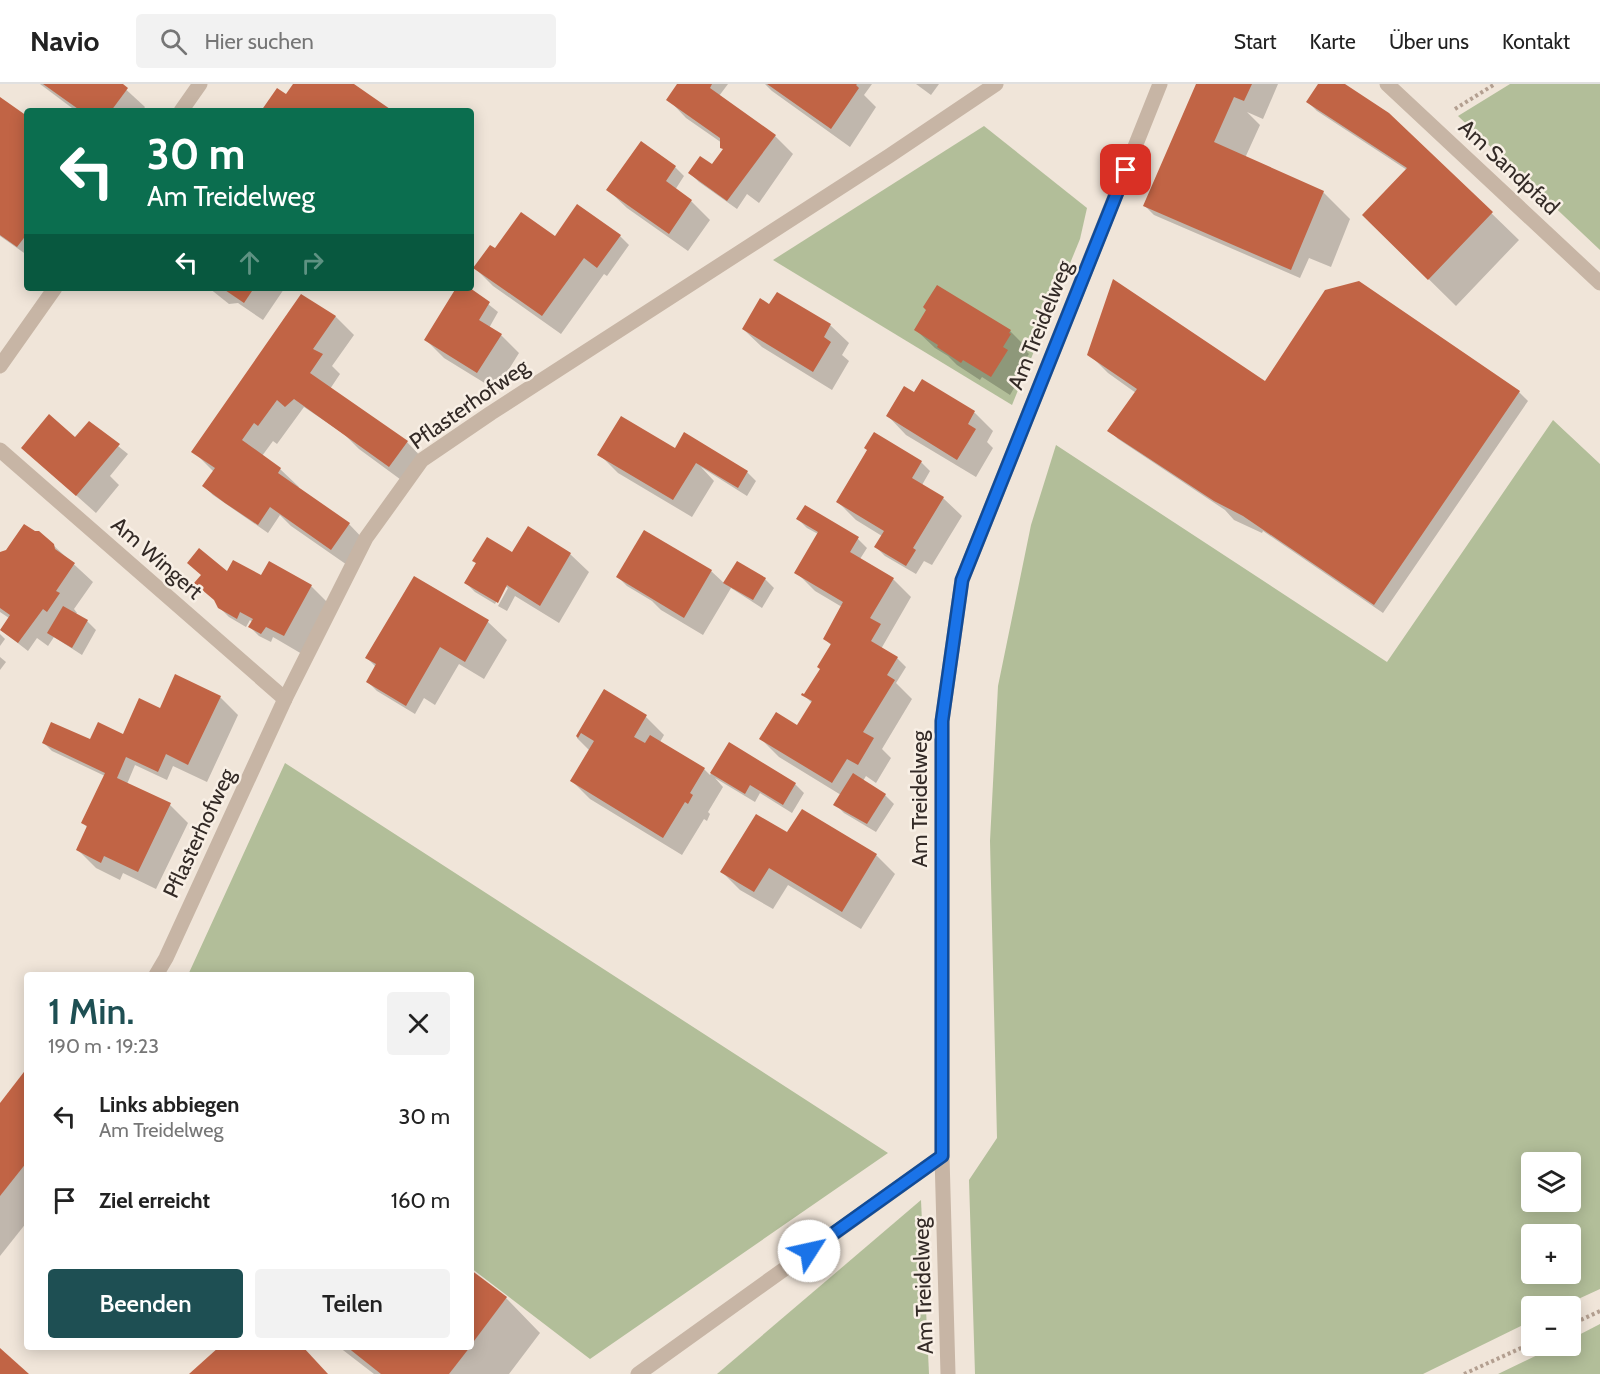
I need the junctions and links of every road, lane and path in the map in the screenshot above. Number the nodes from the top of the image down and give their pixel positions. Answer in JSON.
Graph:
{"nodes":[{"id":1,"x":200,"y":84,"type":"edge"},
{"id":2,"x":996,"y":84,"type":"edge"},
{"id":3,"x":1160,"y":84,"type":"edge"},
{"id":4,"x":1388,"y":84,"type":"edge"},
{"id":5,"x":1495,"y":84,"type":"edge"},
{"id":6,"x":183,"y":108,"type":"edge"},
{"id":7,"x":1430,"y":124,"type":"junction"},
{"id":8,"x":1600,"y":283,"type":"edge"},
{"id":9,"x":53,"y":291,"type":"edge"},
{"id":10,"x":0,"y":366,"type":"edge"},
{"id":11,"x":0,"y":450,"type":"edge"},
{"id":12,"x":285,"y":699,"type":"junction"},
{"id":13,"x":158,"y":972,"type":"edge"},
{"id":14,"x":942,"y":1156,"type":"junction"},
{"id":15,"x":1600,"y":1311,"type":"edge"},
{"id":16,"x":1581,"y":1319,"type":"edge"},
{"id":17,"x":1521,"y":1348,"type":"edge"},
{"id":18,"x":638,"y":1374,"type":"edge"},
{"id":19,"x":948,"y":1374,"type":"edge"},
{"id":20,"x":1464,"y":1374,"type":"edge"}],
"edges":[{"from":1,"to":6,"type":"street"},
{"from":2,"to":12,"type":"street","name":"Pflasterhofweg"},
{"from":3,"to":14,"type":"street","name":"Am Treidelweg"},
{"from":4,"to":7,"type":"street","name":"Am Sandpfad"},
{"from":5,"to":7,"type":"path"},
{"from":7,"to":8,"type":"street","name":"Am Sandpfad"},
{"from":9,"to":10,"type":"street"},
{"from":11,"to":12,"type":"street","name":"Am Wingert"},
{"from":12,"to":13,"type":"street","name":"Pflasterhofweg"},
{"from":14,"to":18,"type":"street"},
{"from":14,"to":19,"type":"street","name":"Am Treidelweg"},
{"from":15,"to":16,"type":"path"},
{"from":17,"to":20,"type":"path"}]}
